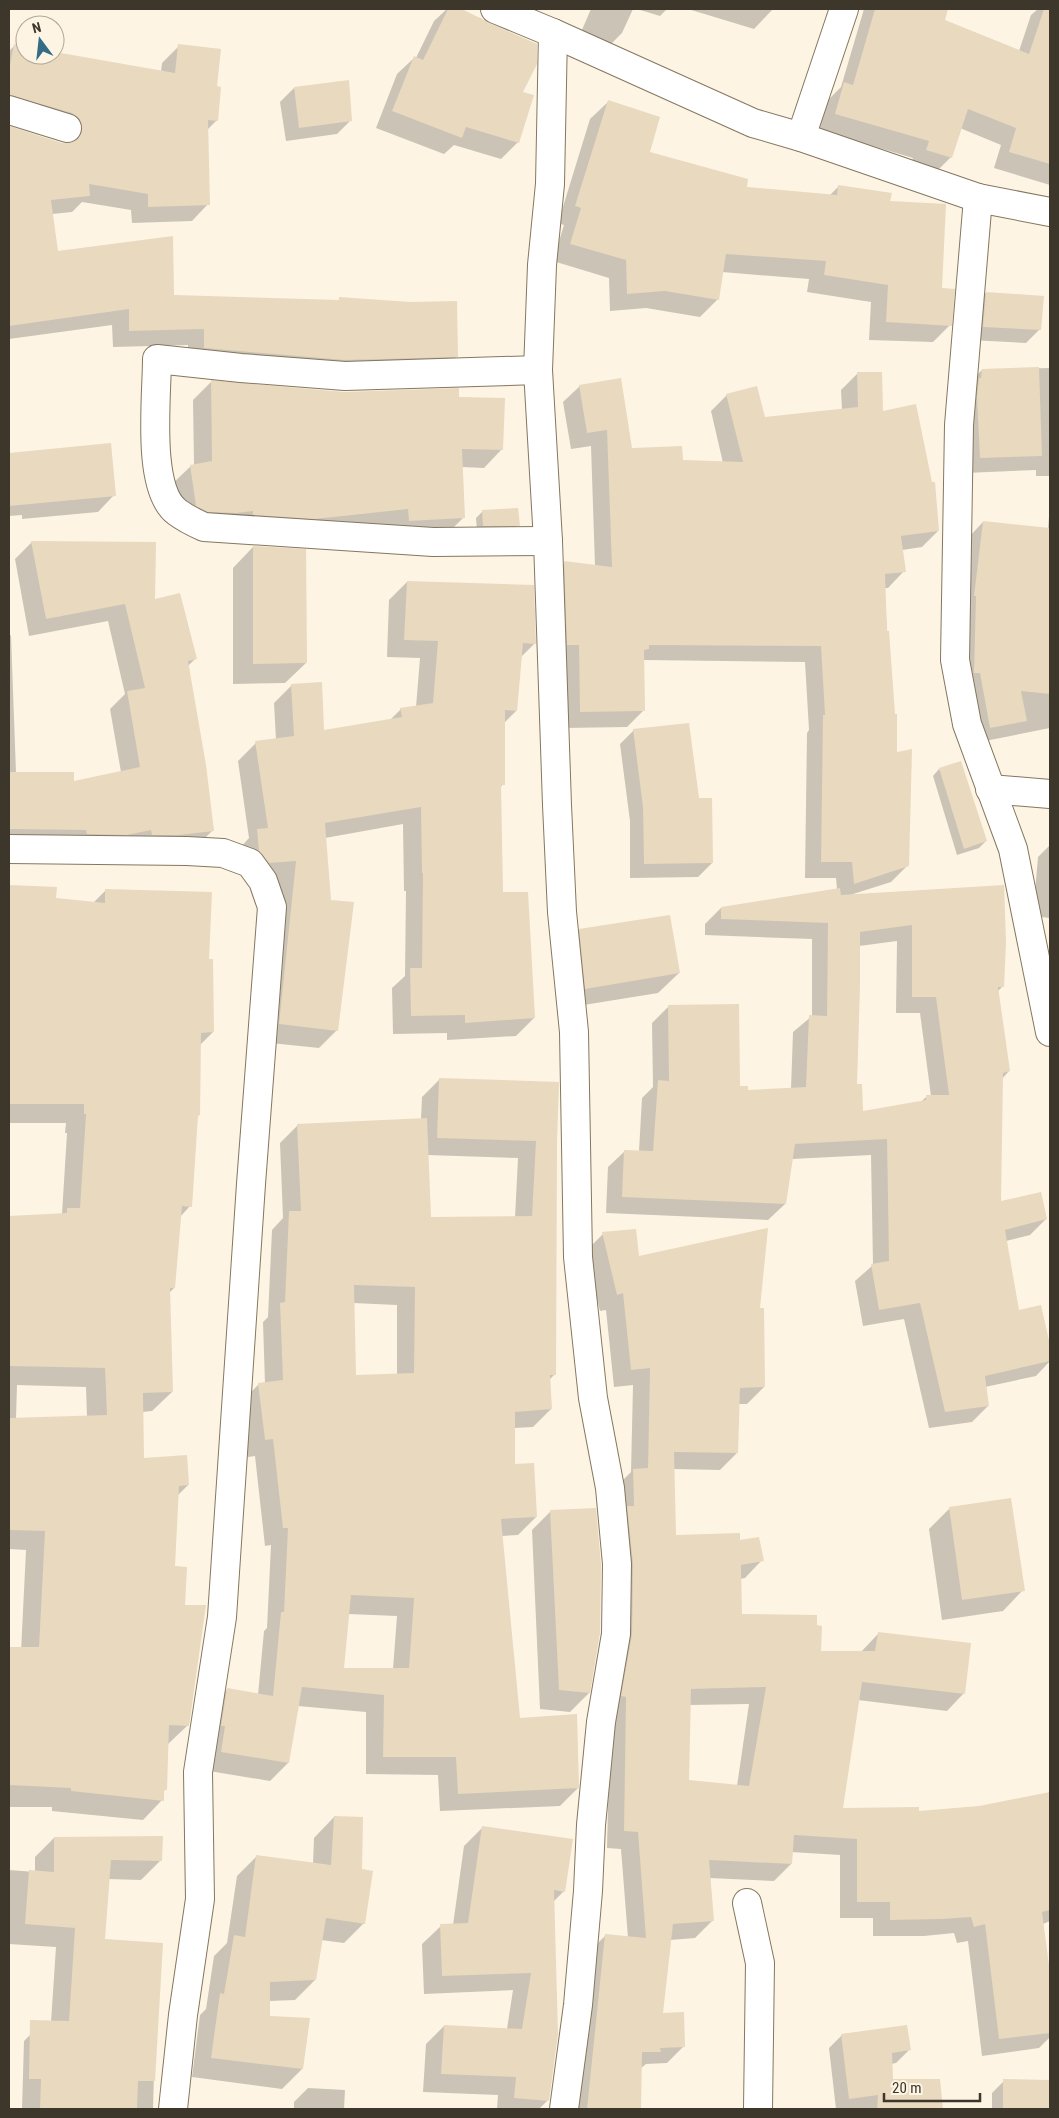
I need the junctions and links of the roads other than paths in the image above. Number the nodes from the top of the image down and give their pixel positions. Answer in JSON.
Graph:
{"nodes":[{"id":1,"x":494,"y":9,"type":"edge"},
{"id":2,"x":844,"y":9,"type":"edge"},
{"id":3,"x":553,"y":33,"type":"junction"},
{"id":4,"x":9,"y":110,"type":"edge"},
{"id":5,"x":67,"y":128,"type":"dead end"},
{"id":6,"x":801,"y":137,"type":"junction"},
{"id":7,"x":978,"y":198,"type":"junction"},
{"id":8,"x":1050,"y":212,"type":"edge"},
{"id":9,"x":538,"y":370,"type":"junction"},
{"id":10,"x":548,"y":541,"type":"junction"},
{"id":11,"x":990,"y":789,"type":"junction"},
{"id":12,"x":1050,"y":794,"type":"edge"},
{"id":13,"x":9,"y":850,"type":"edge"},
{"id":14,"x":1050,"y":1032,"type":"edge"},
{"id":15,"x":747,"y":1903,"type":"dead end"},
{"id":16,"x":173,"y":2109,"type":"edge"},
{"id":17,"x":564,"y":2109,"type":"edge"},
{"id":18,"x":758,"y":2109,"type":"edge"}],
"edges":[{"from":1,"to":3,"type":"street"},
{"from":2,"to":6,"type":"street"},
{"from":3,"to":6,"type":"street"},
{"from":3,"to":9,"type":"street"},
{"from":4,"to":5,"type":"street"},
{"from":6,"to":7,"type":"street"},
{"from":7,"to":8,"type":"street"},
{"from":7,"to":11,"type":"street"},
{"from":9,"to":10,"type":"street"},
{"from":9,"to":10,"type":"street"},
{"from":10,"to":17,"type":"street"},
{"from":11,"to":12,"type":"street"},
{"from":11,"to":14,"type":"street"},
{"from":13,"to":16,"type":"street"},
{"from":15,"to":18,"type":"street"}]}
